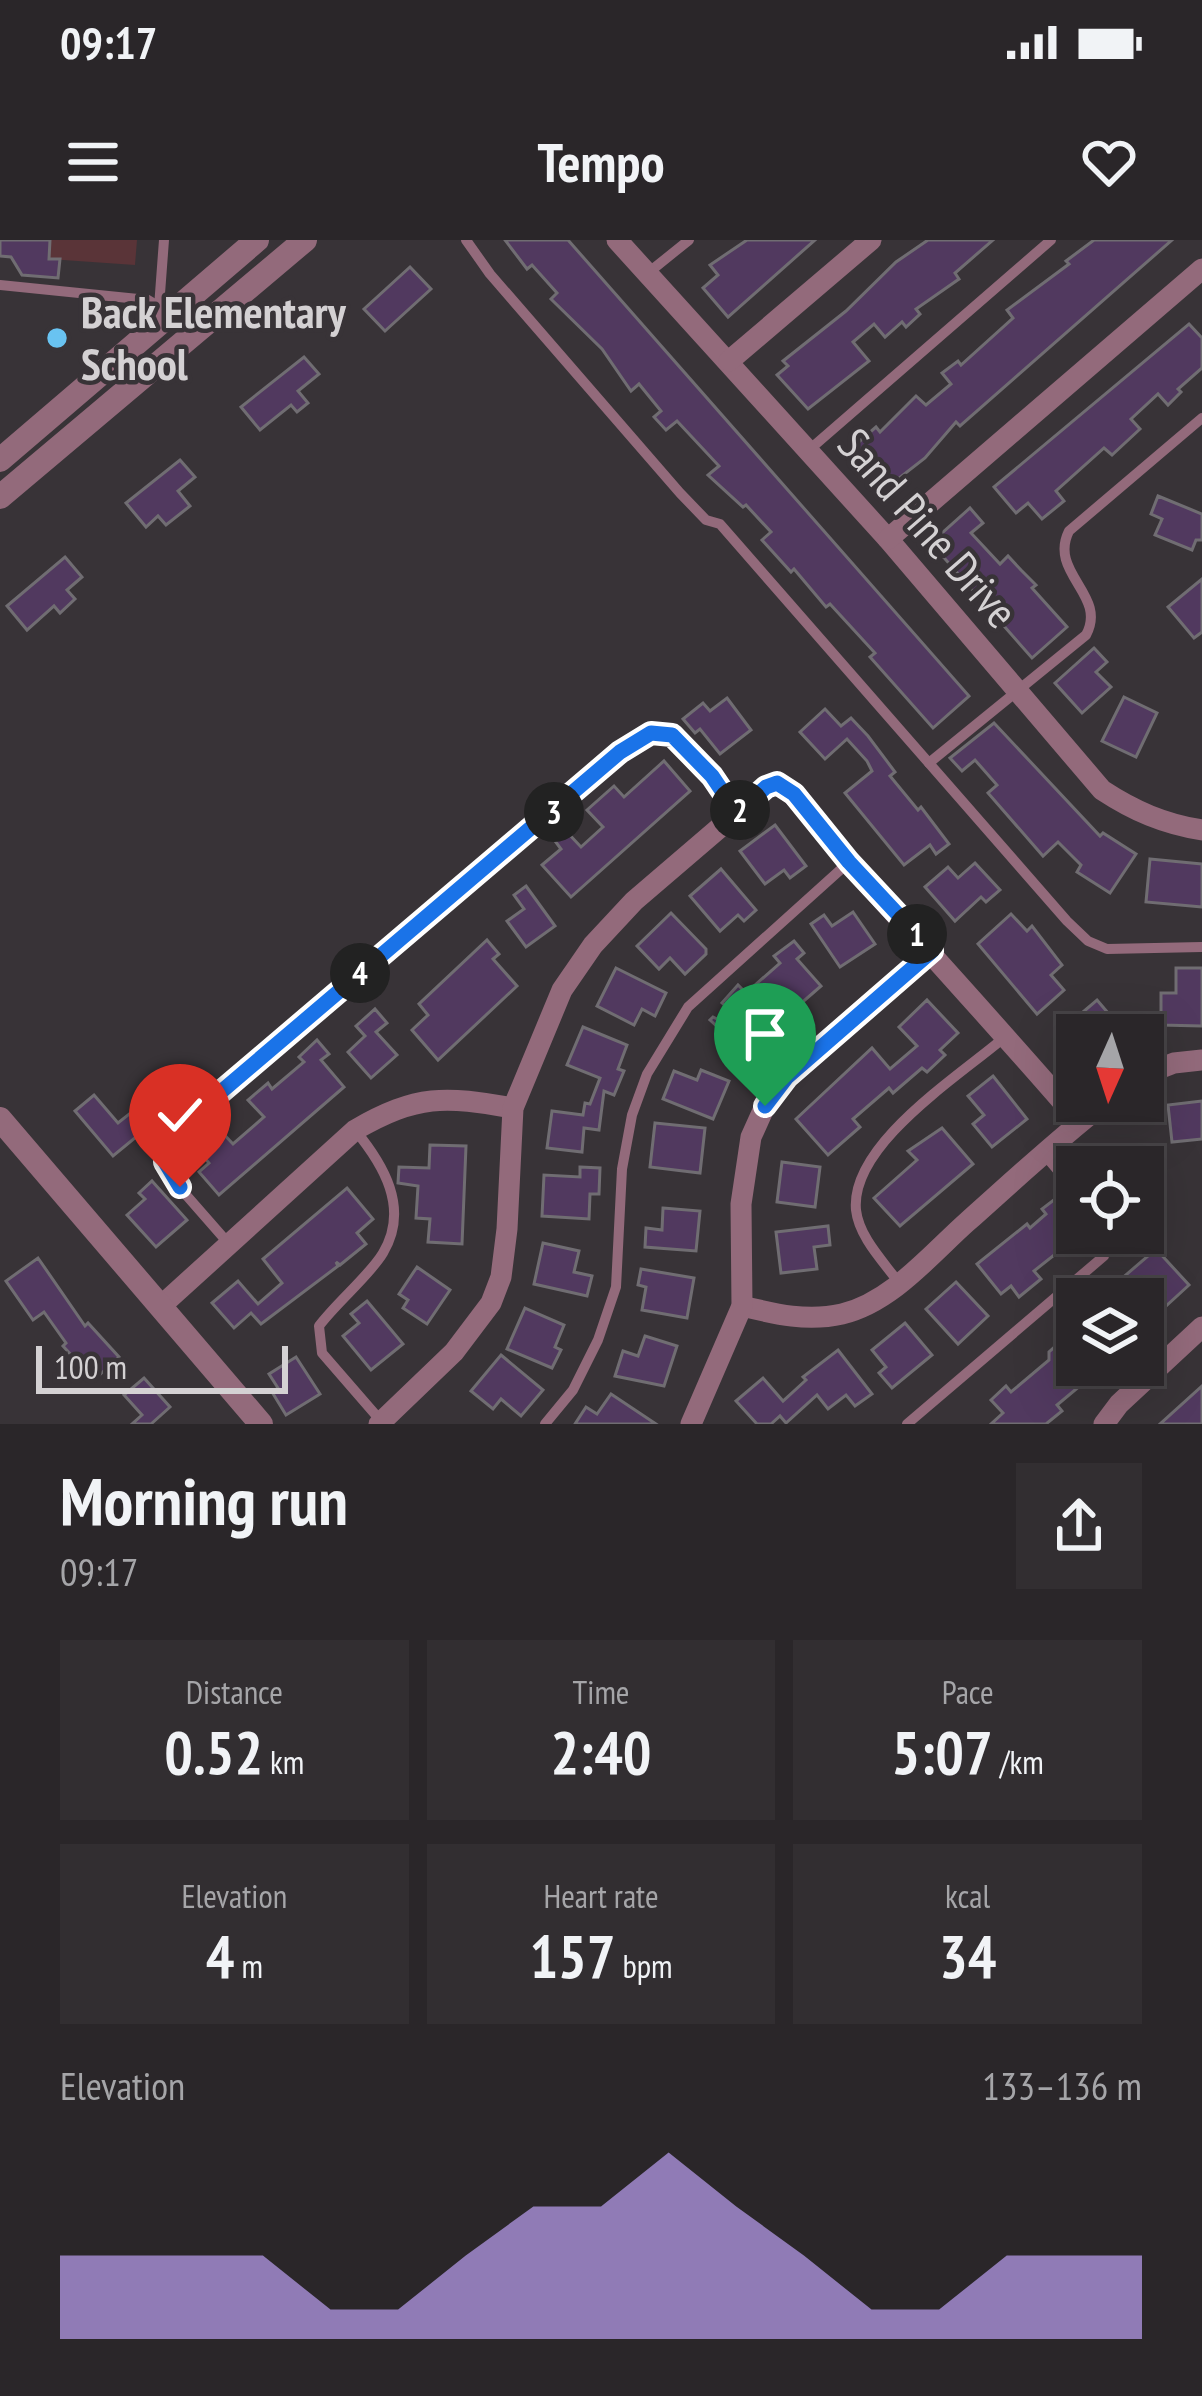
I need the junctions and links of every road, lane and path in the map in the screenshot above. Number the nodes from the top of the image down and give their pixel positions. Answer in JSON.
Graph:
{"nodes":[{"id":1,"x":164,"y":240,"type":"edge"},
{"id":2,"x":257,"y":240,"type":"edge"},
{"id":3,"x":305,"y":240,"type":"edge"},
{"id":4,"x":466,"y":240,"type":"edge"},
{"id":5,"x":617,"y":240,"type":"edge"},
{"id":6,"x":689,"y":240,"type":"edge"},
{"id":7,"x":871,"y":240,"type":"edge"},
{"id":8,"x":1051,"y":240,"type":"edge"},
{"id":9,"x":1202,"y":268,"type":"edge"},
{"id":10,"x":648,"y":273,"type":"junction"},
{"id":11,"x":0,"y":285,"type":"edge"},
{"id":12,"x":165,"y":310,"type":"junction"},
{"id":13,"x":729,"y":361,"type":"junction"},
{"id":14,"x":1202,"y":418,"type":"edge"},
{"id":15,"x":809,"y":450,"type":"junction"},
{"id":16,"x":53,"y":453,"type":"junction"},
{"id":17,"x":0,"y":459,"type":"edge"},
{"id":18,"x":20,"y":480,"type":"junction"},
{"id":19,"x":0,"y":497,"type":"edge"},
{"id":20,"x":888,"y":538,"type":"junction"},
{"id":21,"x":1017,"y":692,"type":"junction"},
{"id":22,"x":929,"y":763,"type":"junction"},
{"id":23,"x":737,"y":813,"type":"junction"},
{"id":24,"x":1202,"y":830,"type":"edge"},
{"id":25,"x":849,"y":862,"type":"junction"},
{"id":26,"x":1202,"y":947,"type":"edge"},
{"id":27,"x":932,"y":951,"type":"junction"},
{"id":28,"x":1006,"y":1036,"type":"junction"},
{"id":29,"x":1202,"y":1060,"type":"edge"},
{"id":30,"x":1164,"y":1067,"type":"edge"},
{"id":31,"x":1056,"y":1094,"type":"edge"},
{"id":32,"x":513,"y":1108,"type":"junction"},
{"id":33,"x":0,"y":1119,"type":"edge"},
{"id":34,"x":1080,"y":1122,"type":"edge"},
{"id":35,"x":355,"y":1130,"type":"junction"},
{"id":36,"x":1042,"y":1153,"type":"junction"},
{"id":37,"x":1056,"y":1169,"type":"edge"},
{"id":38,"x":229,"y":1244,"type":"junction"},
{"id":39,"x":1104,"y":1254,"type":"edge"},
{"id":40,"x":899,"y":1283,"type":"junction"},
{"id":41,"x":161,"y":1306,"type":"junction"},
{"id":42,"x":742,"y":1306,"type":"junction"},
{"id":43,"x":1202,"y":1327,"type":"edge"},
{"id":44,"x":382,"y":1423,"type":"edge"},
{"id":45,"x":261,"y":1424,"type":"edge"},
{"id":46,"x":545,"y":1424,"type":"edge"},
{"id":47,"x":691,"y":1424,"type":"edge"},
{"id":48,"x":907,"y":1424,"type":"edge"},
{"id":49,"x":1104,"y":1424,"type":"edge"}],
"edges":[{"from":1,"to":12,"type":"lane"},
{"from":2,"to":12,"type":"street"},
{"from":3,"to":16,"type":"street"},
{"from":4,"to":22,"type":"lane"},
{"from":5,"to":10,"type":"street","name":"Sand Pine Drive"},
{"from":6,"to":10,"type":"lane"},
{"from":7,"to":13,"type":"street"},
{"from":8,"to":15,"type":"lane"},
{"from":9,"to":20,"type":"street"},
{"from":10,"to":13,"type":"street","name":"Sand Pine Drive"},
{"from":11,"to":12,"type":"lane"},
{"from":12,"to":16,"type":"street"},
{"from":12,"to":17,"type":"street"},
{"from":13,"to":15,"type":"street","name":"Sand Pine Drive"},
{"from":14,"to":21,"type":"lane"},
{"from":15,"to":20,"type":"street","name":"Sand Pine Drive"},
{"from":16,"to":18,"type":"street"},
{"from":17,"to":18,"type":"street"},
{"from":18,"to":19,"type":"street"},
{"from":20,"to":21,"type":"street","name":"Sand Pine Drive"},
{"from":21,"to":22,"type":"lane"},
{"from":21,"to":24,"type":"street","name":"Sand Pine Drive"},
{"from":22,"to":26,"type":"lane"},
{"from":23,"to":25,"type":"street"},
{"from":23,"to":32,"type":"street"},
{"from":23,"to":38,"type":"lane"},
{"from":25,"to":27,"type":"street"},
{"from":25,"to":46,"type":"lane"},
{"from":27,"to":28,"type":"street"},
{"from":27,"to":42,"type":"street"},
{"from":28,"to":31,"type":"street"},
{"from":28,"to":40,"type":"lane"},
{"from":29,"to":30,"type":"street"},
{"from":32,"to":35,"type":"street"},
{"from":32,"to":44,"type":"street"},
{"from":33,"to":41,"type":"street"},
{"from":34,"to":36,"type":"street"},
{"from":35,"to":38,"type":"street"},
{"from":35,"to":44,"type":"lane"},
{"from":36,"to":37,"type":"lane"},
{"from":36,"to":40,"type":"street"},
{"from":38,"to":41,"type":"street"},
{"from":39,"to":48,"type":"lane"},
{"from":40,"to":42,"type":"street"},
{"from":41,"to":45,"type":"street"},
{"from":42,"to":47,"type":"street"},
{"from":43,"to":49,"type":"street"}]}
